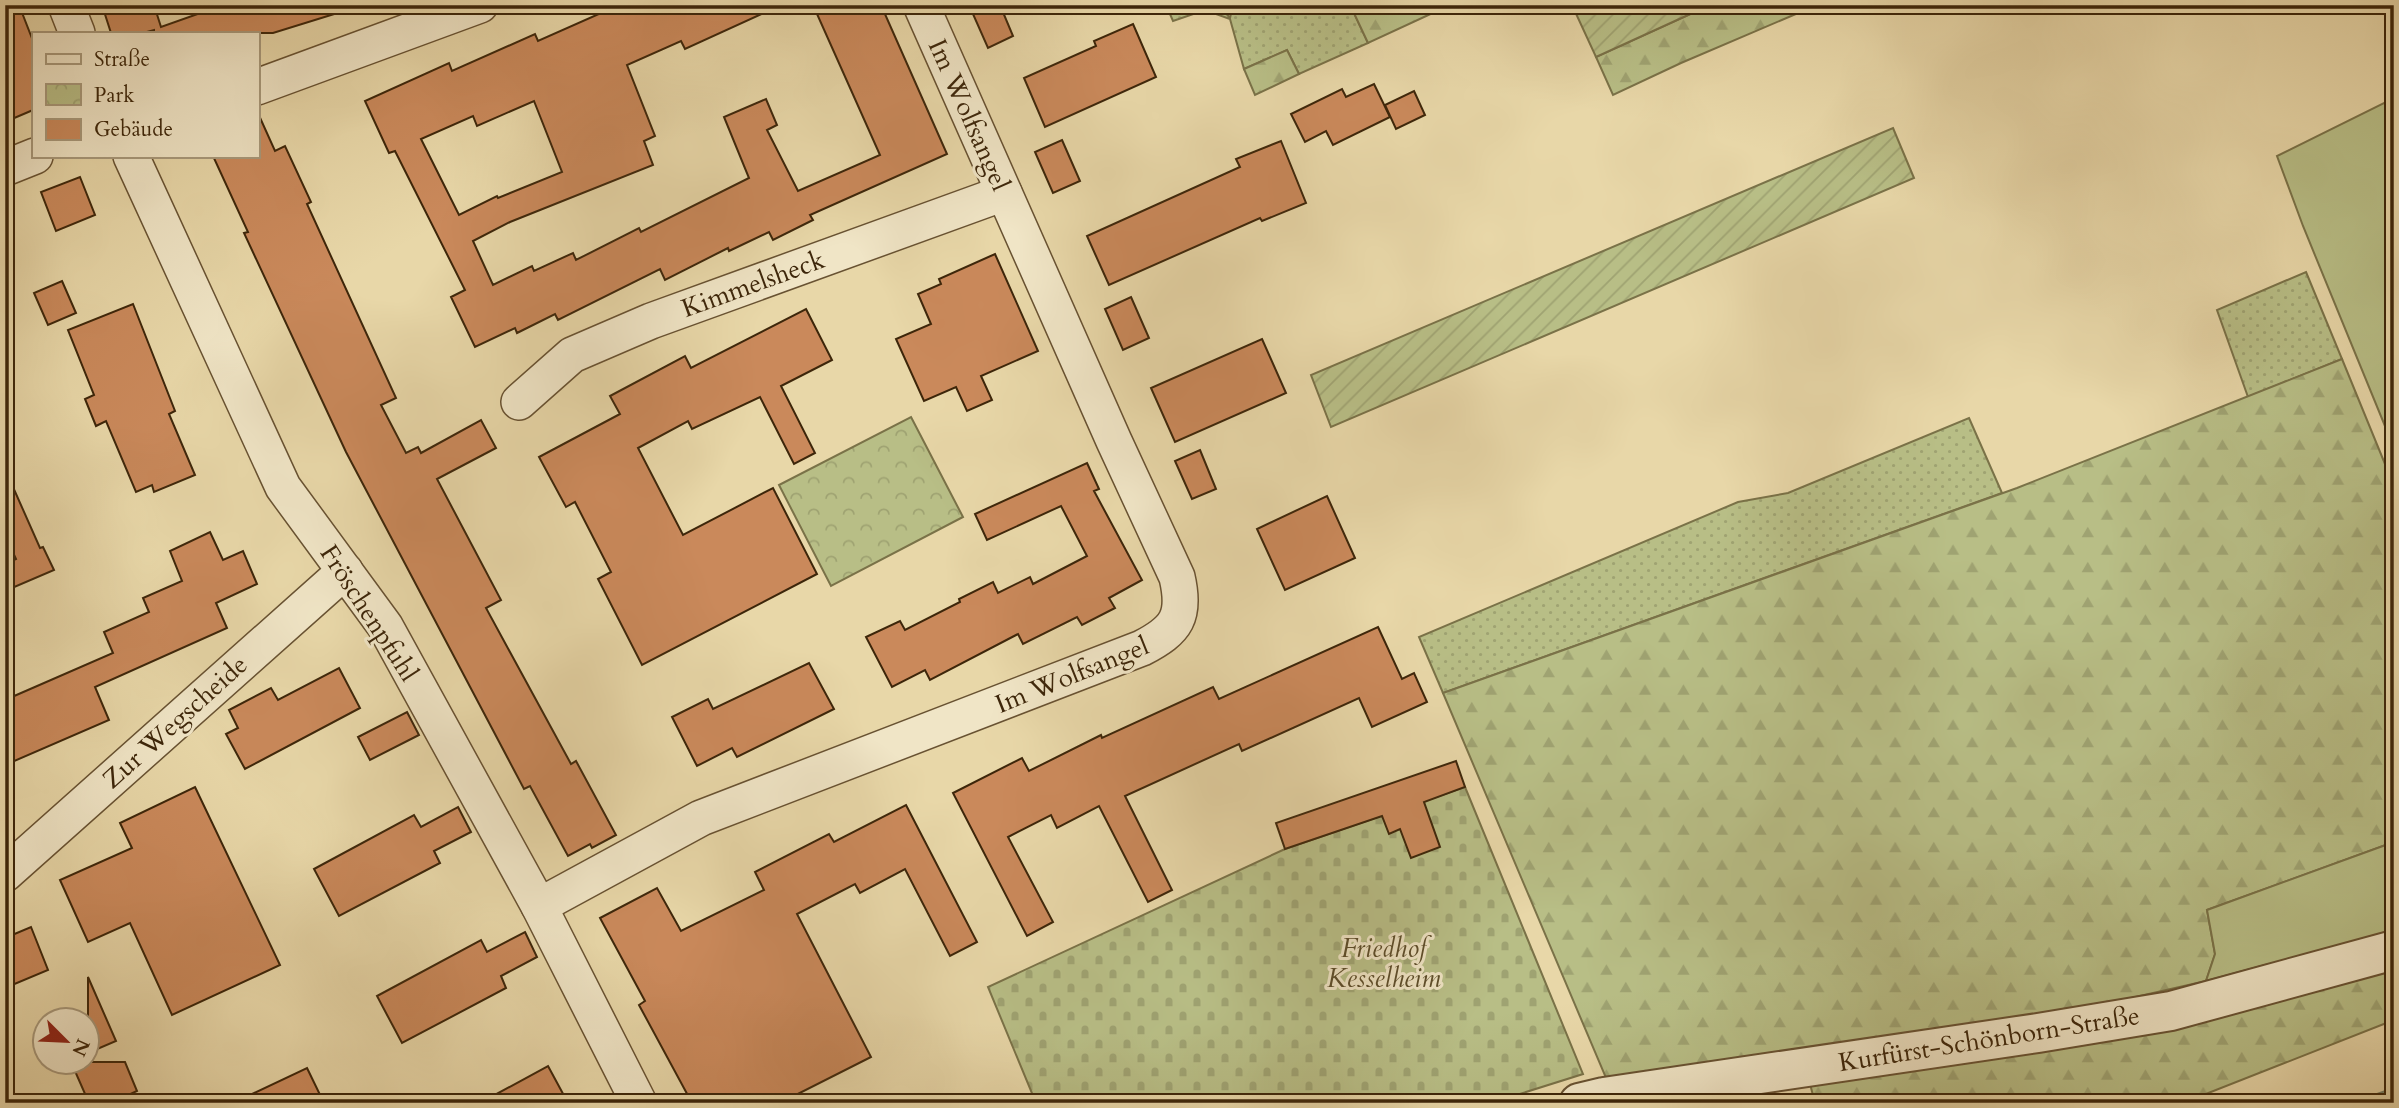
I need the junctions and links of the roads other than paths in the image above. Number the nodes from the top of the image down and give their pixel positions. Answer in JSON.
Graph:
{"nodes":[{"id":1,"x":66,"y":5,"type":"edge"},
{"id":2,"x":481,"y":5,"type":"edge"},
{"id":3,"x":921,"y":5,"type":"edge"},
{"id":4,"x":76,"y":32,"type":"edge"},
{"id":5,"x":259,"y":86,"type":"edge"},
{"id":6,"x":32,"y":157,"type":"edge"},
{"id":7,"x":132,"y":158,"type":"edge"},
{"id":8,"x":5,"y":168,"type":"edge"},
{"id":9,"x":1003,"y":193,"type":"junction"},
{"id":10,"x":519,"y":402,"type":"dead end"},
{"id":11,"x":345,"y":571,"type":"junction"},
{"id":12,"x":5,"y":874,"type":"edge"},
{"id":13,"x":539,"y":906,"type":"junction"},
{"id":14,"x":2394,"y":950,"type":"edge"},
{"id":15,"x":639,"y":1103,"type":"edge"},
{"id":16,"x":1579,"y":1103,"type":"edge"}],
"edges":[{"from":1,"to":4,"type":"street"},
{"from":2,"to":5,"type":"street"},
{"from":3,"to":9,"type":"street","name":"Im Wolfsangel"},
{"from":6,"to":8,"type":"street"},
{"from":7,"to":11,"type":"street","name":"Fröschenpfuhl"},
{"from":9,"to":10,"type":"street","name":"Kimmelsheck"},
{"from":9,"to":13,"type":"street","name":"Im Wolfsangel"},
{"from":11,"to":12,"type":"street","name":"Zur Wegscheide"},
{"from":11,"to":13,"type":"street","name":"Fröschenpfuhl"},
{"from":13,"to":15,"type":"street","name":"Fröschenpfuhl"},
{"from":14,"to":16,"type":"street","name":"Kurfürst-Schönborn-Straße"}]}
